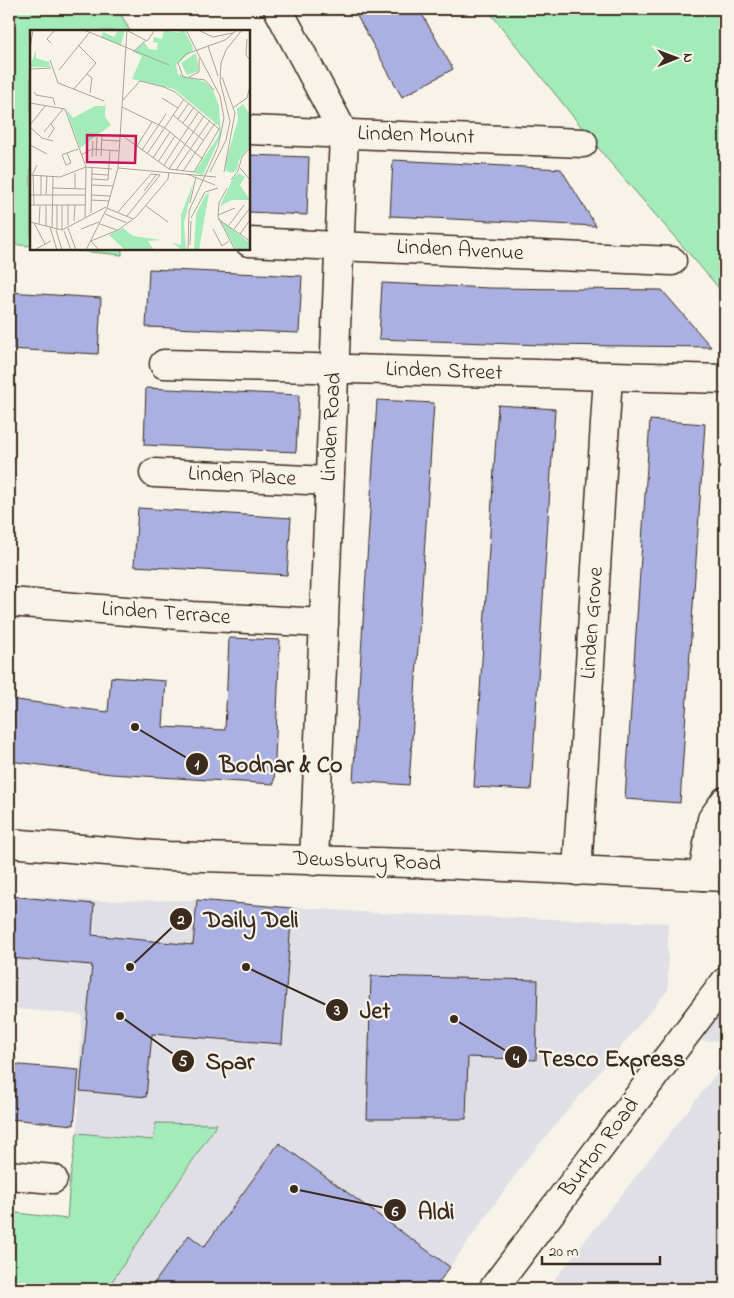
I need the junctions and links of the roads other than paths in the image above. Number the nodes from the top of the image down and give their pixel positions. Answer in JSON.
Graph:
{"nodes":[{"id":1,"x":278,"y":9,"type":"edge"},
{"id":2,"x":250,"y":130,"type":"edge"},
{"id":3,"x":344,"y":134,"type":"junction"},
{"id":4,"x":583,"y":143,"type":"dead end"},
{"id":5,"x":250,"y":242,"type":"edge"},
{"id":6,"x":340,"y":246,"type":"junction"},
{"id":7,"x":672,"y":261,"type":"dead end"},
{"id":8,"x":164,"y":364,"type":"dead end"},
{"id":9,"x":335,"y":369,"type":"junction"},
{"id":10,"x":608,"y":376,"type":"junction"},
{"id":11,"x":725,"y":379,"type":"edge"},
{"id":12,"x":154,"y":473,"type":"dead end"},
{"id":13,"x":330,"y":481,"type":"junction"},
{"id":14,"x":9,"y":602,"type":"edge"},
{"id":15,"x":324,"y":623,"type":"junction"},
{"id":16,"x":725,"y":801,"type":"edge"},
{"id":17,"x":9,"y":843,"type":"edge"},
{"id":18,"x":314,"y":861,"type":"junction"},
{"id":19,"x":578,"y":871,"type":"junction"},
{"id":20,"x":714,"y":876,"type":"edge"},
{"id":21,"x":725,"y":982,"type":"edge"},
{"id":22,"x":9,"y":1175,"type":"edge"},
{"id":23,"x":53,"y":1179,"type":"dead end"},
{"id":24,"x":493,"y":1289,"type":"edge"}],
"edges":[{"from":1,"to":3,"type":"street","name":"Linden Road"},
{"from":2,"to":3,"type":"street","name":"Linden Mount"},
{"from":3,"to":4,"type":"street","name":"Linden Mount"},
{"from":3,"to":6,"type":"street","name":"Linden Road"},
{"from":5,"to":6,"type":"street","name":"Linden Avenue"},
{"from":6,"to":7,"type":"street","name":"Linden Avenue"},
{"from":6,"to":9,"type":"street","name":"Linden Road"},
{"from":8,"to":9,"type":"street","name":"Linden Street"},
{"from":9,"to":10,"type":"street","name":"Linden Street"},
{"from":9,"to":13,"type":"street","name":"Linden Road"},
{"from":10,"to":11,"type":"street","name":"Linden Street"},
{"from":10,"to":19,"type":"street","name":"Linden Grove"},
{"from":12,"to":13,"type":"street","name":"Linden Place"},
{"from":13,"to":15,"type":"street","name":"Linden Road"},
{"from":14,"to":15,"type":"street","name":"Linden Terrace"},
{"from":15,"to":18,"type":"street","name":"Linden Road"},
{"from":16,"to":20,"type":"street"},
{"from":17,"to":18,"type":"street","name":"Dewsbury Road"},
{"from":18,"to":19,"type":"street","name":"Dewsbury Road"},
{"from":19,"to":20,"type":"street","name":"Dewsbury Road"},
{"from":21,"to":24,"type":"street","name":"Burton Road"},
{"from":22,"to":23,"type":"street"}]}
